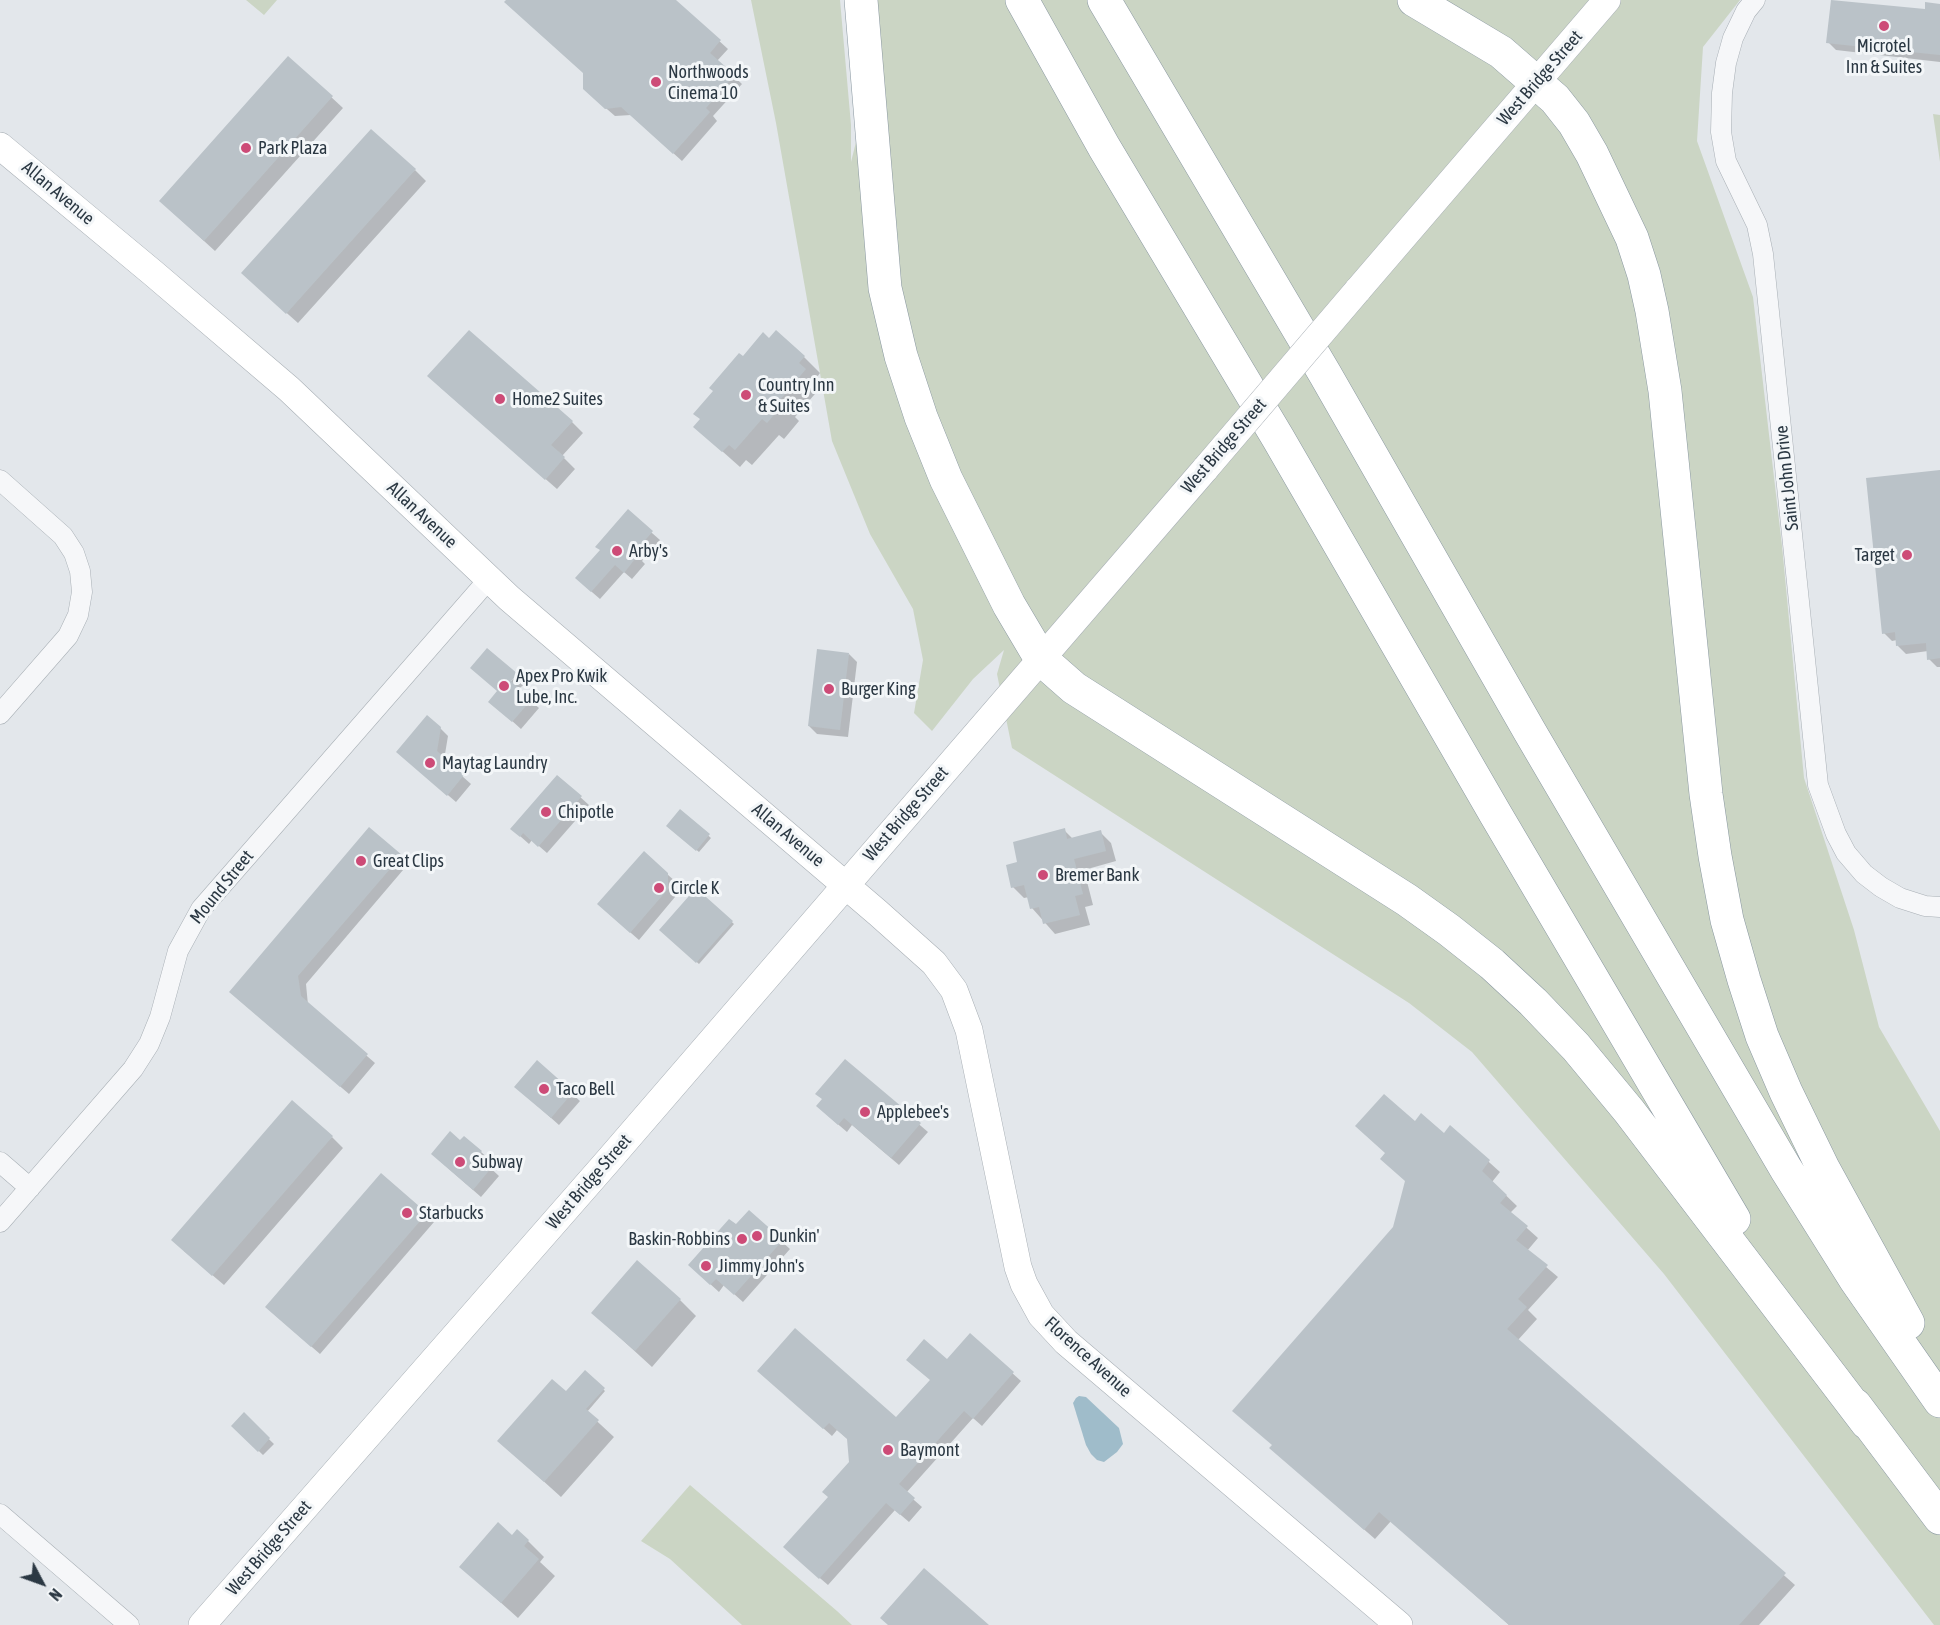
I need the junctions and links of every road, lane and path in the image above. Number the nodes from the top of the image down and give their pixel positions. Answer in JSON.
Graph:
{"nodes":[{"id":1,"x":861,"y":0,"type":"edge"},
{"id":2,"x":1022,"y":0,"type":"edge"},
{"id":3,"x":1104,"y":0,"type":"edge"},
{"id":4,"x":1414,"y":0,"type":"edge"},
{"id":5,"x":1607,"y":0,"type":"edge"},
{"id":6,"x":1755,"y":0,"type":"edge"},
{"id":7,"x":1537,"y":82,"type":"junction"},
{"id":8,"x":0,"y":146,"type":"edge"},
{"id":9,"x":0,"y":480,"type":"edge"},
{"id":10,"x":489,"y":579,"type":"junction"},
{"id":11,"x":1041,"y":659,"type":"junction"},
{"id":12,"x":0,"y":714,"type":"edge"},
{"id":13,"x":845,"y":884,"type":"junction"},
{"id":14,"x":1940,"y":907,"type":"edge"},
{"id":15,"x":0,"y":1162,"type":"edge"},
{"id":16,"x":30,"y":1188,"type":"junction"},
{"id":17,"x":0,"y":1222,"type":"edge"},
{"id":18,"x":1940,"y":1382,"type":"edge"},
{"id":19,"x":1940,"y":1401,"type":"edge"},
{"id":20,"x":1867,"y":1423,"type":"junction"},
{"id":21,"x":0,"y":1514,"type":"edge"},
{"id":22,"x":1940,"y":1518,"type":"edge"},
{"id":23,"x":1389,"y":1622,"type":"edge"},
{"id":24,"x":129,"y":1625,"type":"edge"},
{"id":25,"x":201,"y":1625,"type":"edge"}],
"edges":[{"from":1,"to":11,"type":"highway"},
{"from":2,"to":20,"type":"highway"},
{"from":3,"to":19,"type":"highway"},
{"from":4,"to":7,"type":"highway"},
{"from":5,"to":7,"type":"main road","name":"West Bridge Street"},
{"from":6,"to":14,"type":"street","name":"Saint John Drive"},
{"from":7,"to":11,"type":"main road","name":"West Bridge Street","bridge":true},
{"from":7,"to":18,"type":"highway"},
{"from":8,"to":10,"type":"main road","name":"Allan Avenue"},
{"from":9,"to":12,"type":"street"},
{"from":10,"to":13,"type":"main road","name":"Allan Avenue"},
{"from":10,"to":16,"type":"street","name":"Mound Street"},
{"from":11,"to":13,"type":"main road","name":"West Bridge Street"},
{"from":11,"to":20,"type":"highway"},
{"from":13,"to":23,"type":"main road","name":"Florence Avenue"},
{"from":13,"to":25,"type":"main road","name":"West Bridge Street"},
{"from":15,"to":16,"type":"street"},
{"from":16,"to":17,"type":"street","name":"Mound Street"},
{"from":20,"to":22,"type":"highway"},
{"from":21,"to":24,"type":"street"}]}
